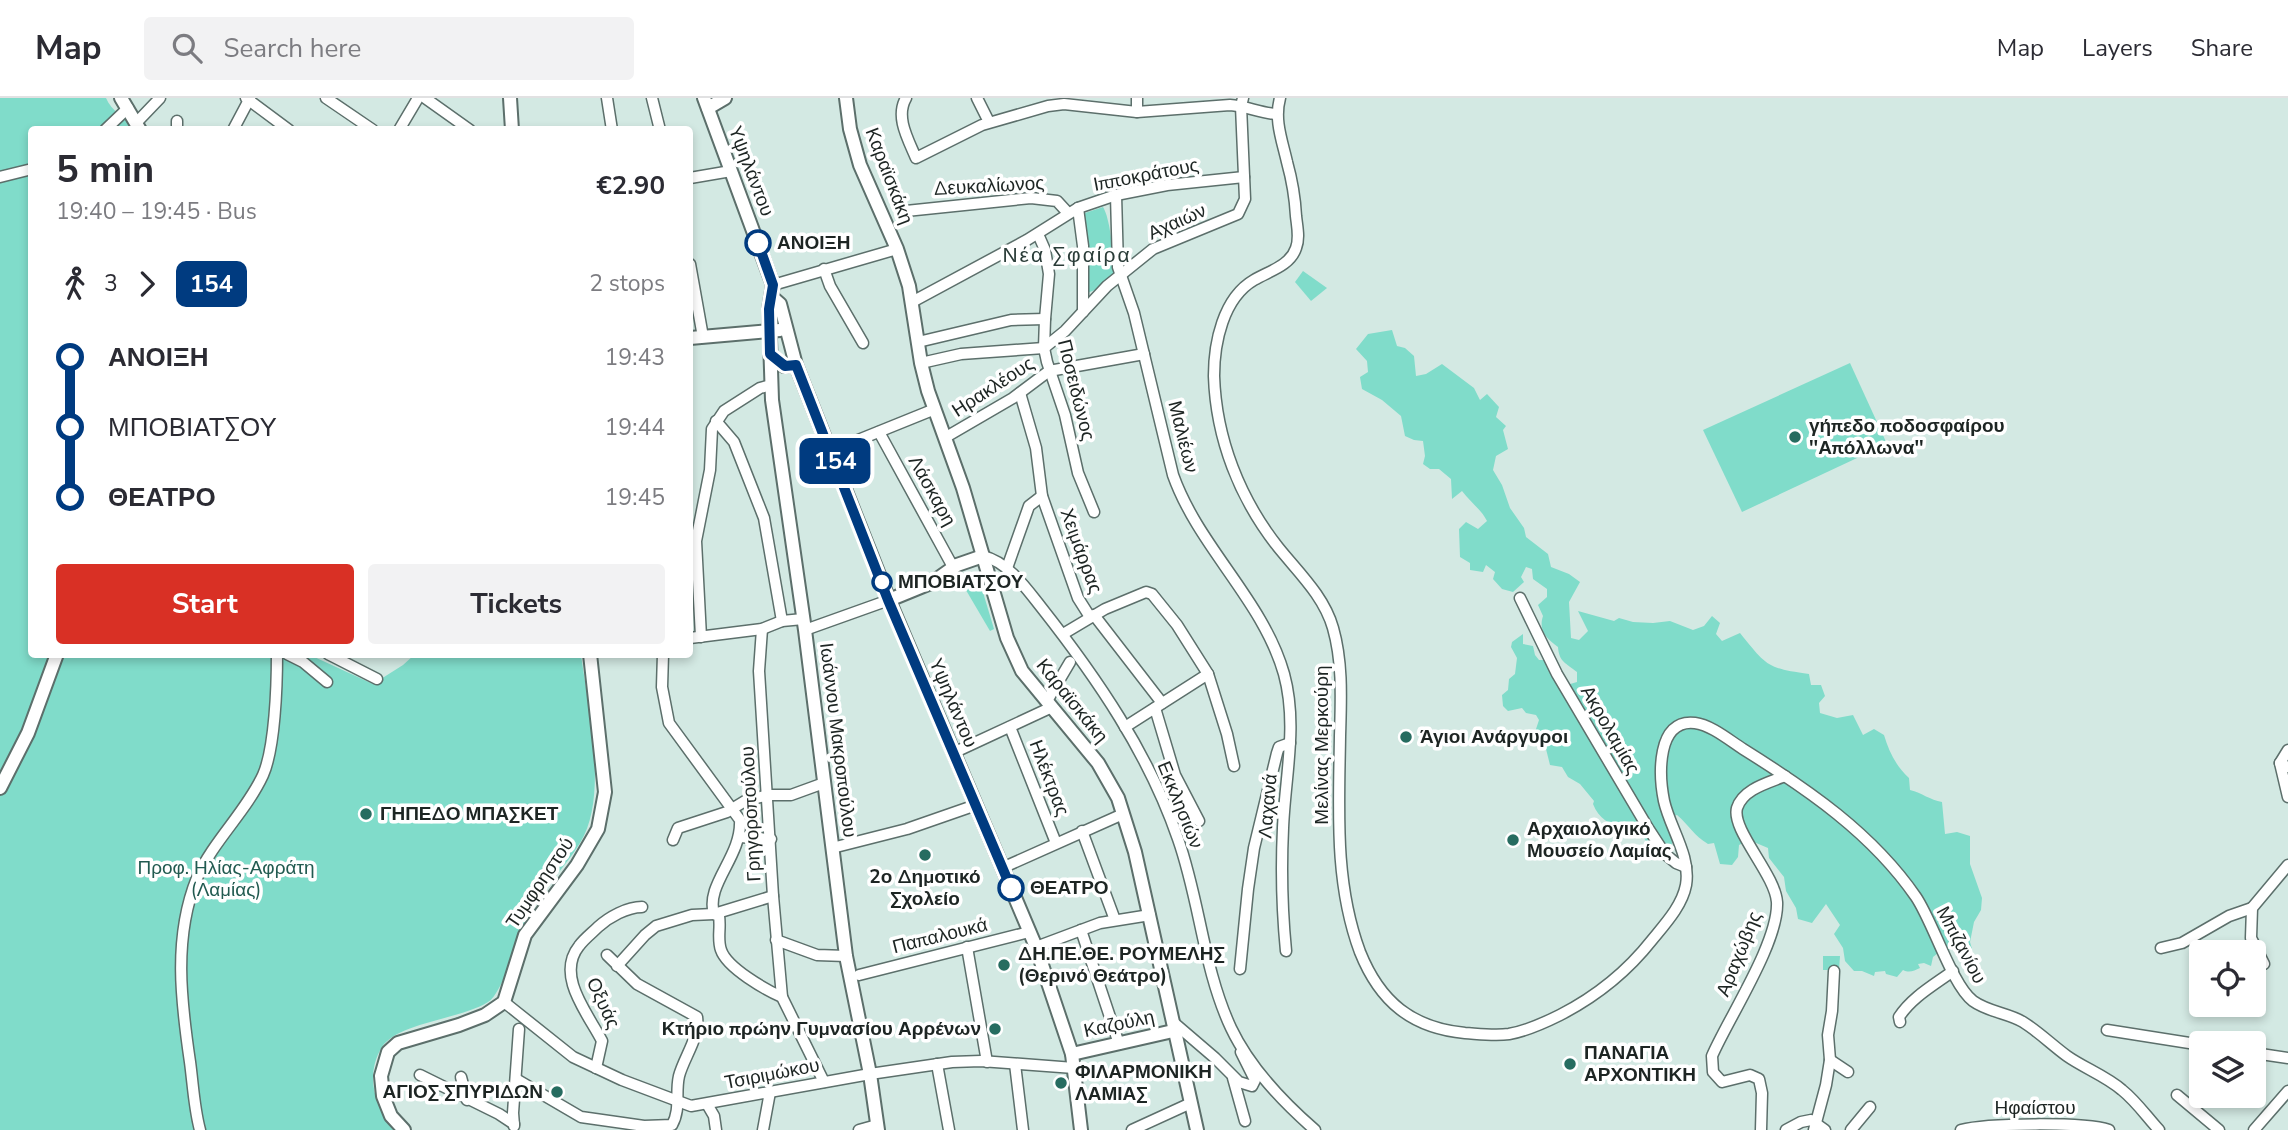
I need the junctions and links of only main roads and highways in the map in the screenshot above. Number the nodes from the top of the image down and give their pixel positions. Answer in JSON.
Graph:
{"nodes":[{"id":1,"x":510,"y":98,"type":"edge"},
{"id":2,"x":724,"y":98,"type":"edge"},
{"id":3,"x":846,"y":98,"type":"edge"},
{"id":4,"x":125,"y":103,"type":"edge"},
{"id":5,"x":706,"y":103,"type":"edge"},
{"id":6,"x":139,"y":126,"type":"edge"},
{"id":7,"x":512,"y":126,"type":"edge"},
{"id":8,"x":772,"y":291,"type":"junction"},
{"id":9,"x":785,"y":330,"type":"junction"},
{"id":10,"x":769,"y":331,"type":"junction"},
{"id":11,"x":696,"y":337,"type":"edge"},
{"id":12,"x":770,"y":354,"type":"junction"},
{"id":13,"x":796,"y":365,"type":"junction"},
{"id":14,"x":983,"y":555,"type":"junction"},
{"id":15,"x":888,"y":600,"type":"junction"},
{"id":16,"x":56,"y":658,"type":"edge"},
{"id":17,"x":590,"y":658,"type":"edge"},
{"id":18,"x":0,"y":789,"type":"edge"},
{"id":19,"x":1172,"y":1026,"type":"junction"},
{"id":20,"x":1072,"y":1054,"type":"junction"},
{"id":21,"x":877,"y":1127,"type":"edge"},
{"id":22,"x":404,"y":1130,"type":"edge"},
{"id":23,"x":1081,"y":1130,"type":"edge"},
{"id":24,"x":1197,"y":1130,"type":"edge"}],
"edges":[{"from":1,"to":7,"type":"main road"},
{"from":2,"to":5,"type":"main road"},
{"from":3,"to":14,"type":"main road","name":"Καραϊσκάκη"},
{"from":4,"to":6,"type":"main road"},
{"from":5,"to":8,"type":"main road","name":"Υψηλάντου"},
{"from":8,"to":9,"type":"main road","name":"Υψηλάντου"},
{"from":8,"to":10,"type":"main road","name":"Υψηλάντου"},
{"from":9,"to":10,"type":"main road"},
{"from":9,"to":13,"type":"main road","name":"Υψηλάντου"},
{"from":10,"to":11,"type":"main road"},
{"from":10,"to":12,"type":"main road","name":"Υψηλάντου"},
{"from":12,"to":13,"type":"main road"},
{"from":12,"to":21,"type":"main road","name":"Ιωάννου Μακροπούλου"},
{"from":13,"to":15,"type":"main road","name":"Υψηλάντου"},
{"from":14,"to":15,"type":"main road"},
{"from":14,"to":19,"type":"main road","name":"Καραϊσκάκη"},
{"from":15,"to":20,"type":"main road","name":"Υψηλάντου"},
{"from":16,"to":18,"type":"main road"},
{"from":17,"to":22,"type":"main road","name":"Τυμφρηστού"},
{"from":19,"to":20,"type":"main road","name":"Καζούλη"},
{"from":19,"to":24,"type":"main road","name":"Καραϊσκάκη"},
{"from":20,"to":23,"type":"main road","name":"Υψηλάντου"}]}
